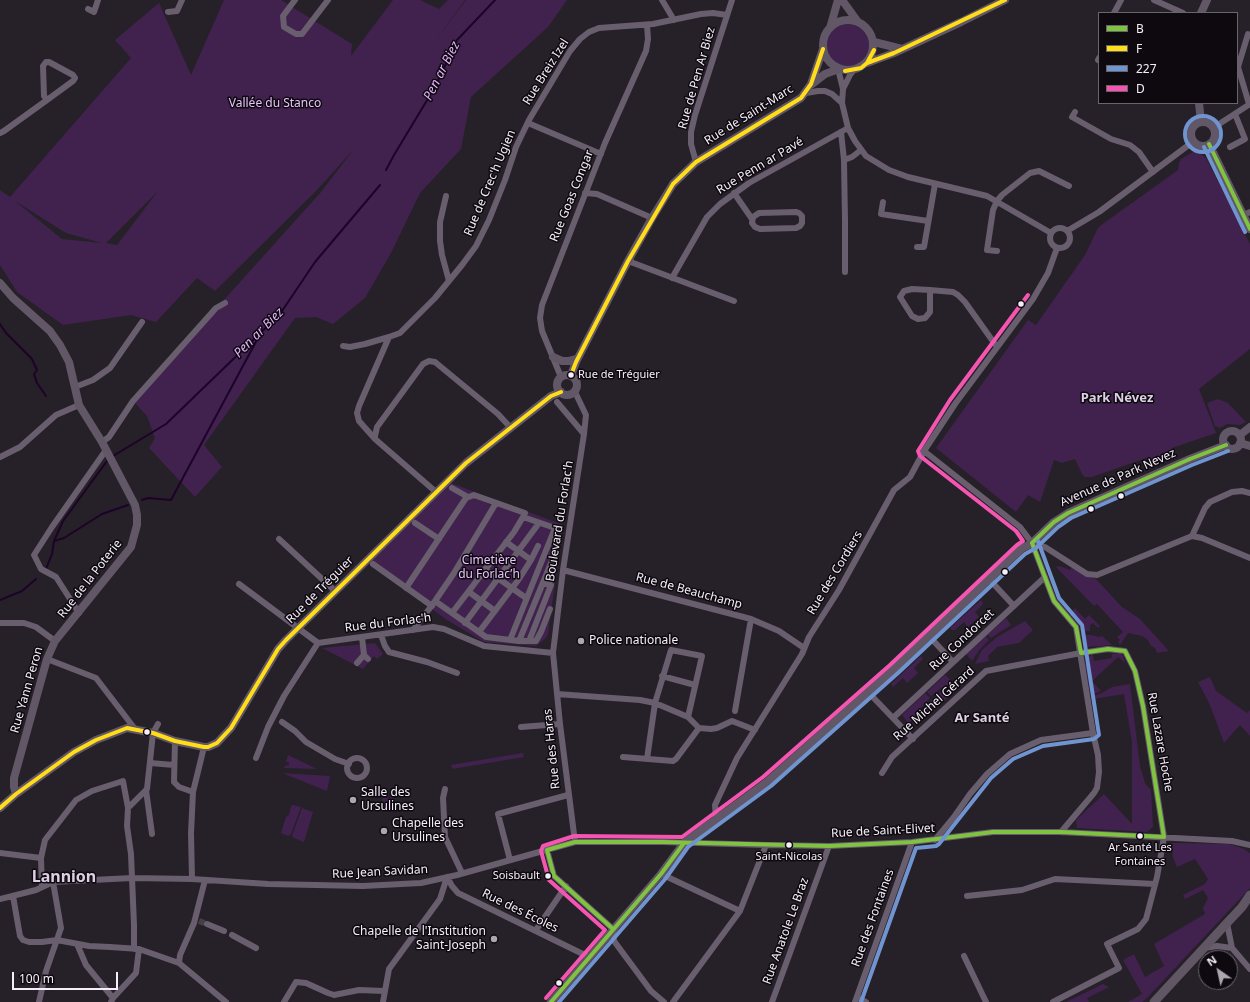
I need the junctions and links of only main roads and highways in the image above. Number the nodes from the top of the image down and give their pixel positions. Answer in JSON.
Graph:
{"nodes":[{"id":1,"x":838,"y":0,"type":"edge"},
{"id":2,"x":842,"y":0,"type":"edge"},
{"id":3,"x":1005,"y":0,"type":"edge"},
{"id":4,"x":1207,"y":0,"type":"edge"},
{"id":5,"x":1201,"y":12,"type":"edge"},
{"id":6,"x":858,"y":22,"type":"junction"},
{"id":7,"x":830,"y":28,"type":"junction"},
{"id":8,"x":874,"y":42,"type":"junction"},
{"id":9,"x":823,"y":49,"type":"junction"},
{"id":10,"x":902,"y":49,"type":"junction"},
{"id":11,"x":867,"y":63,"type":"junction"},
{"id":12,"x":839,"y":69,"type":"junction"},
{"id":13,"x":811,"y":84,"type":"junction"},
{"id":14,"x":1199,"y":104,"type":"edge"},
{"id":15,"x":1201,"y":122,"type":"junction"},
{"id":16,"x":1209,"y":144,"type":"junction"},
{"id":17,"x":1247,"y":214,"type":"edge"},
{"id":18,"x":1250,"y":229,"type":"edge"},
{"id":19,"x":0,"y":283,"type":"edge"},
{"id":20,"x":553,"y":357,"type":"road end"},
{"id":21,"x":577,"y":359,"type":"junction"},
{"id":22,"x":571,"y":375,"type":"junction"},
{"id":23,"x":561,"y":392,"type":"junction"},
{"id":24,"x":1250,"y":427,"type":"edge"},
{"id":25,"x":1240,"y":439,"type":"junction"},
{"id":26,"x":1226,"y":446,"type":"junction"},
{"id":27,"x":1250,"y":446,"type":"edge"},
{"id":28,"x":55,"y":641,"type":"joint"},
{"id":29,"x":16,"y":794,"type":"junction"},
{"id":30,"x":0,"y":808,"type":"edge"},
{"id":31,"x":1250,"y":895,"type":"edge"},
{"id":32,"x":1246,"y":904,"type":"edge"},
{"id":33,"x":551,"y":1002,"type":"edge"},
{"id":34,"x":1154,"y":1002,"type":"edge"}],
"edges":[{"from":1,"to":7,"type":"main road"},
{"from":2,"to":6,"type":"main road"},
{"from":3,"to":10,"type":"main road"},
{"from":4,"to":5,"type":"main road"},
{"from":6,"to":7,"type":"main road"},
{"from":6,"to":8,"type":"main road"},
{"from":7,"to":9,"type":"main road"},
{"from":8,"to":10,"type":"main road"},
{"from":8,"to":11,"type":"main road"},
{"from":9,"to":12,"type":"main road"},
{"from":9,"to":13,"type":"main road","name":"Rue de Saint-Marc"},
{"from":10,"to":11,"type":"main road"},
{"from":11,"to":12,"type":"main road"},
{"from":12,"to":13,"type":"main road","name":"Rue de Saint-Marc"},
{"from":13,"to":21,"type":"main road","name":"Rue de Saint-Marc"},
{"from":14,"to":15,"type":"main road"},
{"from":15,"to":16,"type":"main road"},
{"from":15,"to":16,"type":"main road"},
{"from":16,"to":17,"type":"main road"},
{"from":17,"to":18,"type":"main road"},
{"from":19,"to":28,"type":"main road","name":"Rue de la Poterie"},
{"from":20,"to":21,"type":"main road"},
{"from":21,"to":22,"type":"main road"},
{"from":22,"to":23,"type":"main road"},
{"from":22,"to":23,"type":"main road"},
{"from":23,"to":29,"type":"main road","name":"Rue de Tréguier"},
{"from":24,"to":25,"type":"main road"},
{"from":25,"to":26,"type":"main road"},
{"from":25,"to":26,"type":"main road"},
{"from":25,"to":27,"type":"main road"},
{"from":26,"to":33,"type":"main road","name":"Avenue de Park Nevez"},
{"from":28,"to":29,"type":"main road","name":"Rue Yann Peron"},
{"from":29,"to":30,"type":"main road"},
{"from":31,"to":32,"type":"main road"},
{"from":32,"to":34,"type":"main road"}]}
